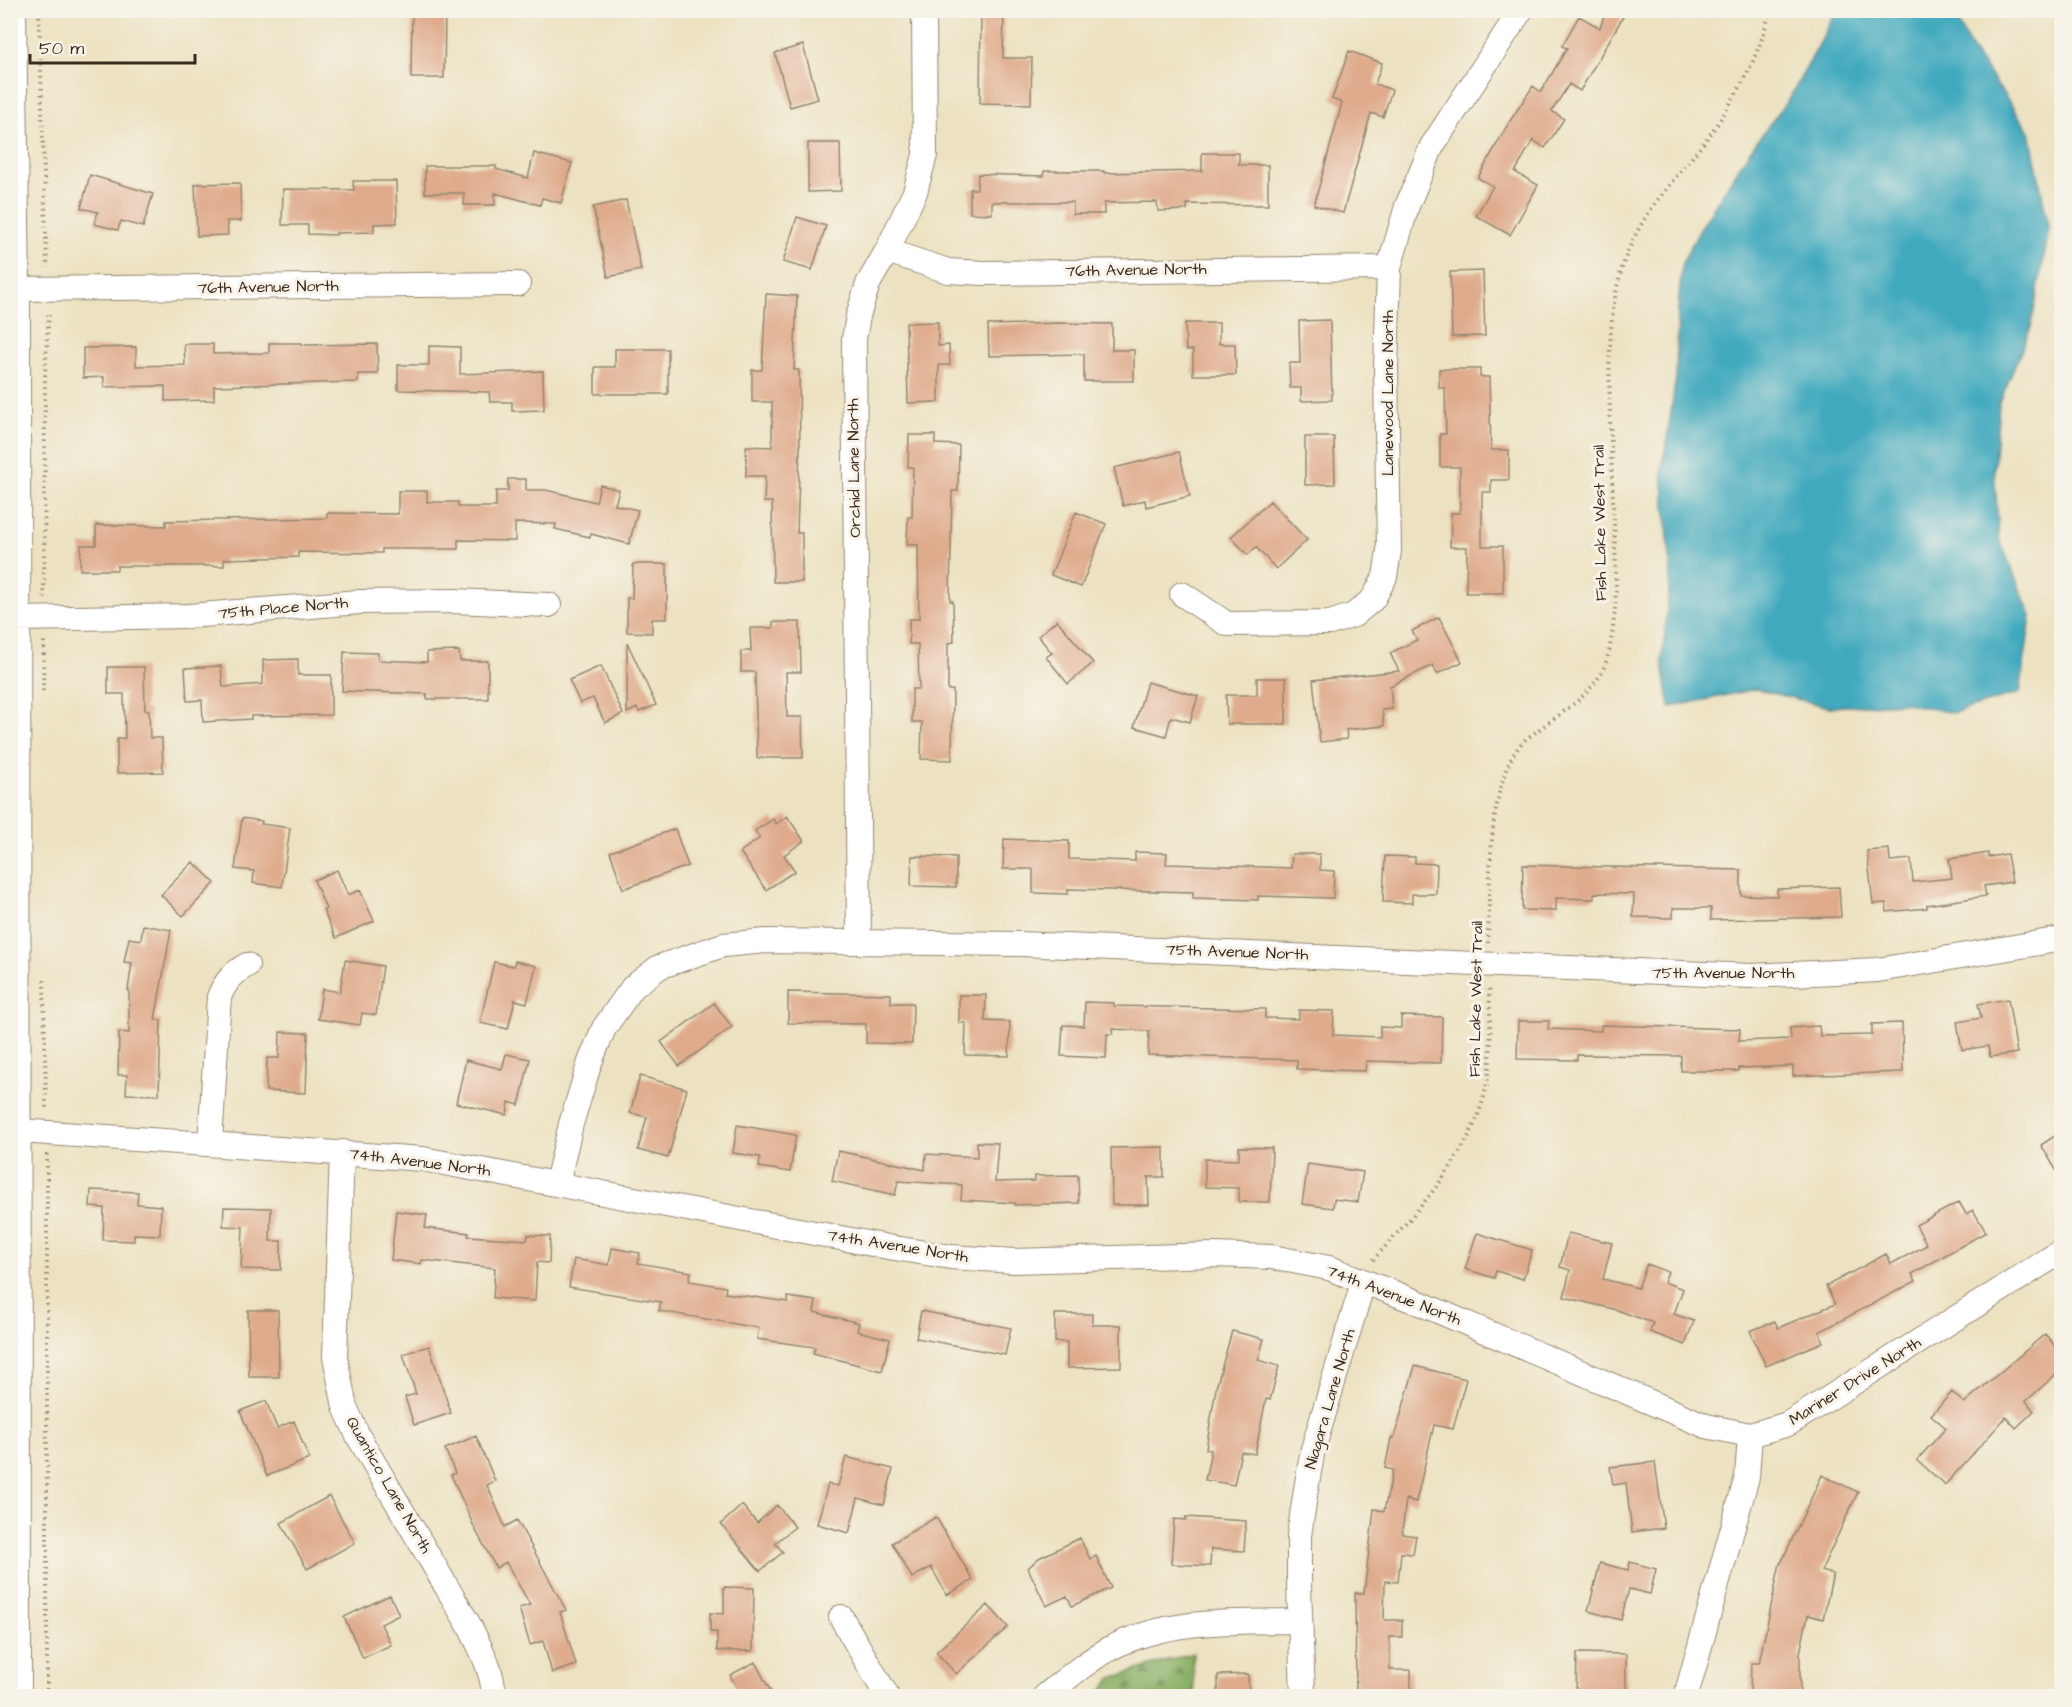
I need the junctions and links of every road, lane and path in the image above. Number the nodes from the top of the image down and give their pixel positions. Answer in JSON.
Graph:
{"nodes":[{"id":1,"x":14,"y":10,"type":"edge"},
{"id":2,"x":39,"y":10,"type":"edge"},
{"id":3,"x":924,"y":10,"type":"edge"},
{"id":4,"x":1521,"y":10,"type":"edge"},
{"id":5,"x":1771,"y":10,"type":"edge"},
{"id":6,"x":887,"y":251,"type":"junction"},
{"id":7,"x":1389,"y":268,"type":"junction"},
{"id":8,"x":518,"y":284,"type":"dead end"},
{"id":9,"x":18,"y":290,"type":"junction"},
{"id":10,"x":48,"y":290,"type":"junction"},
{"id":11,"x":1182,"y":594,"type":"dead end"},
{"id":12,"x":549,"y":605,"type":"dead end"},
{"id":13,"x":15,"y":609,"type":"edge"},
{"id":14,"x":44,"y":619,"type":"junction"},
{"id":15,"x":43,"y":701,"type":"dead end"},
{"id":16,"x":15,"y":880,"type":"edge"},
{"id":17,"x":2061,"y":939,"type":"edge"},
{"id":18,"x":859,"y":941,"type":"junction"},
{"id":19,"x":1489,"y":963,"type":"junction"},
{"id":20,"x":247,"y":965,"type":"dead end"},
{"id":21,"x":43,"y":970,"type":"dead end"},
{"id":22,"x":20,"y":1131,"type":"junction"},
{"id":23,"x":47,"y":1132,"type":"junction"},
{"id":24,"x":210,"y":1143,"type":"junction"},
{"id":25,"x":342,"y":1152,"type":"junction"},
{"id":26,"x":557,"y":1183,"type":"junction"},
{"id":27,"x":15,"y":1222,"type":"edge"},
{"id":28,"x":2061,"y":1251,"type":"edge"},
{"id":29,"x":1363,"y":1283,"type":"junction"},
{"id":30,"x":15,"y":1393,"type":"edge"},
{"id":31,"x":1750,"y":1435,"type":"junction"},
{"id":32,"x":841,"y":1617,"type":"dead end"},
{"id":33,"x":1300,"y":1621,"type":"junction"},
{"id":34,"x":19,"y":1696,"type":"edge"},
{"id":35,"x":48,"y":1696,"type":"edge"},
{"id":36,"x":494,"y":1696,"type":"edge"},
{"id":37,"x":887,"y":1696,"type":"edge"},
{"id":38,"x":1045,"y":1696,"type":"edge"},
{"id":39,"x":1303,"y":1696,"type":"edge"},
{"id":40,"x":1686,"y":1696,"type":"edge"}],
"edges":[{"from":1,"to":9,"type":"street"},
{"from":2,"to":10,"type":"path"},
{"from":3,"to":6,"type":"street","name":"Orchid Lane North"},
{"from":4,"to":7,"type":"street","name":"Lanewood Lane North"},
{"from":5,"to":19,"type":"path","name":"Fish Lake West Trail"},
{"from":6,"to":7,"type":"street","name":"76th Avenue North"},
{"from":6,"to":18,"type":"street","name":"Orchid Lane North"},
{"from":7,"to":11,"type":"street","name":"Lanewood Lane North"},
{"from":8,"to":10,"type":"street","name":"76th Avenue North"},
{"from":9,"to":10,"type":"street","name":"76th Avenue North"},
{"from":9,"to":13,"type":"street"},
{"from":10,"to":14,"type":"path"},
{"from":12,"to":14,"type":"street","name":"75th Place North"},
{"from":13,"to":14,"type":"street","name":"75th Place North"},
{"from":13,"to":16,"type":"street"},
{"from":14,"to":15,"type":"path"},
{"from":16,"to":22,"type":"street"},
{"from":17,"to":19,"type":"street","name":"75th Avenue North"},
{"from":18,"to":19,"type":"street","name":"75th Avenue North"},
{"from":18,"to":26,"type":"street","name":"75th Avenue North"},
{"from":19,"to":29,"type":"path","name":"Fish Lake West Trail"},
{"from":20,"to":24,"type":"street"},
{"from":21,"to":23,"type":"path"},
{"from":22,"to":23,"type":"street","name":"74th Avenue North"},
{"from":22,"to":27,"type":"street"},
{"from":23,"to":24,"type":"street","name":"74th Avenue North"},
{"from":23,"to":35,"type":"path"},
{"from":24,"to":25,"type":"street","name":"74th Avenue North"},
{"from":25,"to":26,"type":"street","name":"74th Avenue North"},
{"from":25,"to":36,"type":"street","name":"Quantico Lane North"},
{"from":26,"to":29,"type":"street","name":"74th Avenue North"},
{"from":27,"to":30,"type":"street"},
{"from":28,"to":31,"type":"street","name":"Mariner Drive North"},
{"from":29,"to":31,"type":"street","name":"74th Avenue North"},
{"from":29,"to":33,"type":"street","name":"Niagara Lane North"},
{"from":30,"to":34,"type":"street"},
{"from":31,"to":40,"type":"street"},
{"from":32,"to":37,"type":"street"},
{"from":33,"to":38,"type":"street"},
{"from":33,"to":39,"type":"street","name":"Niagara Lane North"}]}
